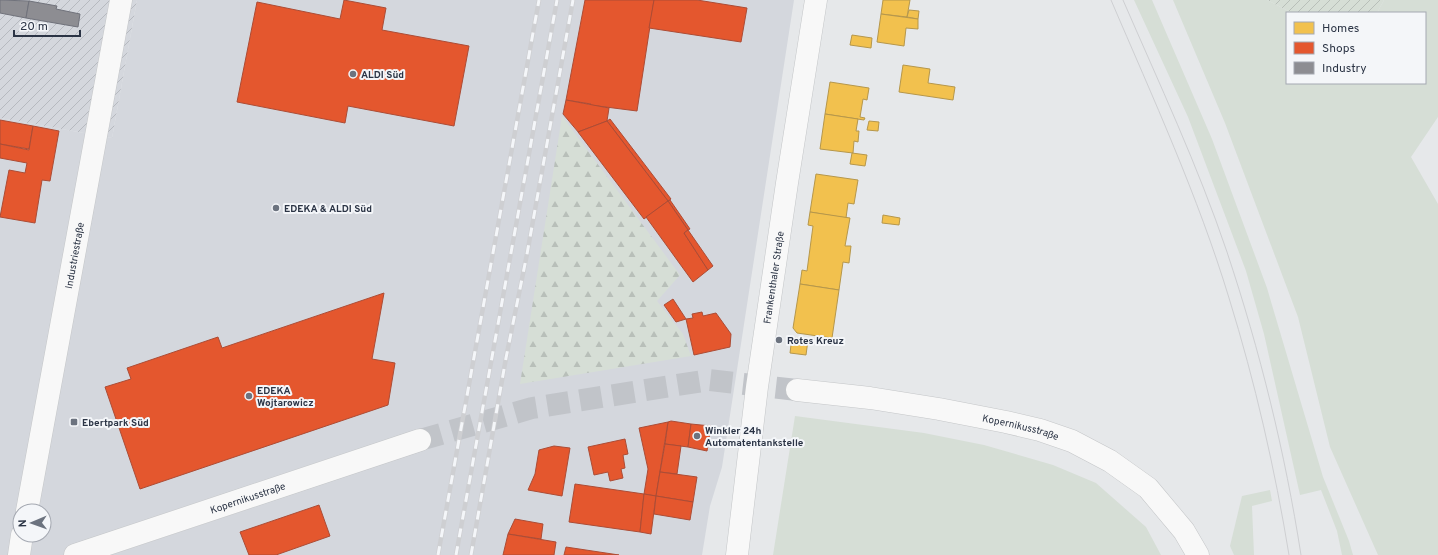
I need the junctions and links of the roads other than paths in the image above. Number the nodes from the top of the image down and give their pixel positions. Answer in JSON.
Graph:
{"nodes":[{"id":1,"x":121,"y":0,"type":"edge"},
{"id":2,"x":816,"y":0,"type":"edge"},
{"id":3,"x":797,"y":390,"type":"tunnel mouth"},
{"id":4,"x":420,"y":440,"type":"tunnel mouth"},
{"id":5,"x":28,"y":503,"type":"edge"},
{"id":6,"x":21,"y":543,"type":"edge"},
{"id":7,"x":19,"y":555,"type":"edge"},
{"id":8,"x":75,"y":555,"type":"edge"},
{"id":9,"x":737,"y":555,"type":"edge"},
{"id":10,"x":1198,"y":555,"type":"edge"}],
"edges":[{"from":1,"to":5,"type":"street","name":"Industriestraße"},
{"from":2,"to":9,"type":"street","name":"Frankenthaler Straße"},
{"from":3,"to":10,"type":"street","name":"Kopernikusstraße"},
{"from":4,"to":8,"type":"street","name":"Kopernikusstraße"},
{"from":6,"to":7,"type":"street"}]}
